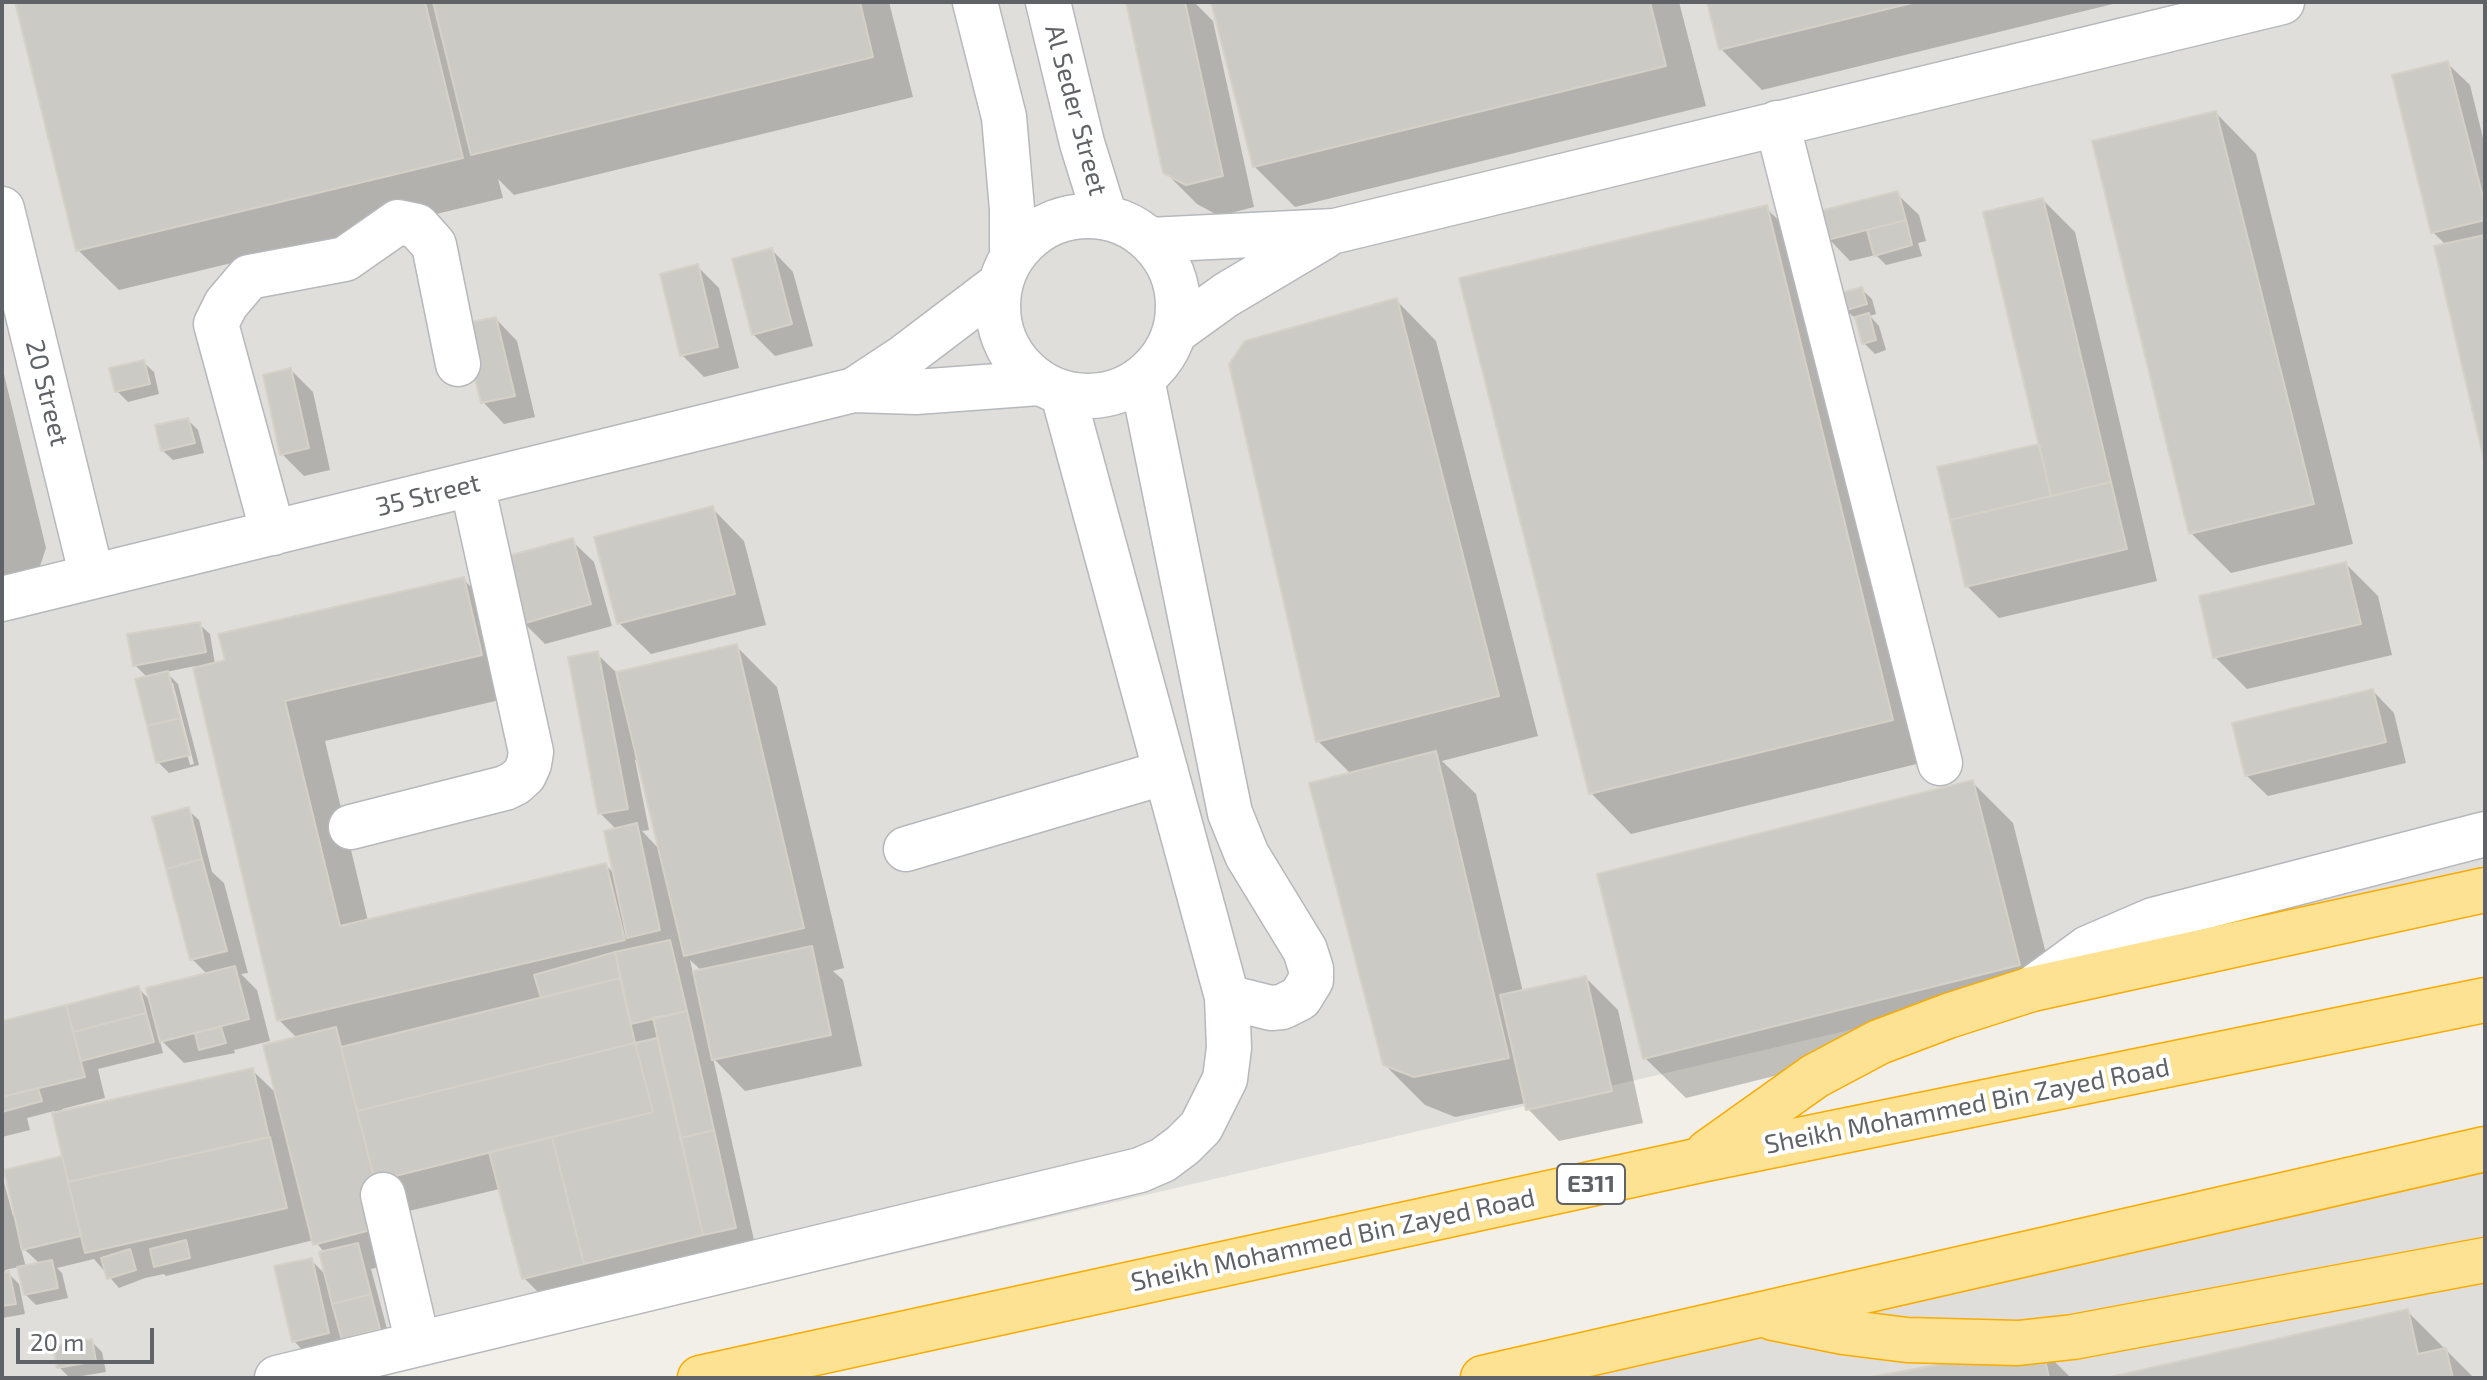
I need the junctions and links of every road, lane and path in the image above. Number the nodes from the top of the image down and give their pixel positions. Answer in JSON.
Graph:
{"nodes":[{"id":1,"x":975,"y":2,"type":"edge"},
{"id":2,"x":1048,"y":2,"type":"edge"},
{"id":3,"x":2265,"y":4,"type":"edge"},
{"id":4,"x":1777,"y":123,"type":"junction"},
{"id":5,"x":2,"y":209,"type":"edge"},
{"id":6,"x":1105,"y":217,"type":"junction"},
{"id":7,"x":1335,"y":231,"type":"junction"},
{"id":8,"x":1149,"y":240,"type":"junction"},
{"id":9,"x":1005,"y":270,"type":"junction"},
{"id":10,"x":1176,"y":331,"type":"junction"},
{"id":11,"x":458,"y":364,"type":"dead end"},
{"id":12,"x":1142,"y":379,"type":"junction"},
{"id":13,"x":1051,"y":389,"type":"junction"},
{"id":14,"x":854,"y":390,"type":"junction"},
{"id":15,"x":472,"y":484,"type":"junction"},
{"id":16,"x":273,"y":533,"type":"junction"},
{"id":17,"x":92,"y":577,"type":"junction"},
{"id":18,"x":2,"y":599,"type":"edge"},
{"id":19,"x":1940,"y":763,"type":"dead end"},
{"id":20,"x":1166,"y":772,"type":"junction"},
{"id":21,"x":351,"y":827,"type":"dead end"},
{"id":22,"x":2485,"y":834,"type":"edge"},
{"id":23,"x":906,"y":849,"type":"dead end"},
{"id":24,"x":2485,"y":890,"type":"edge"},
{"id":25,"x":2032,"y":989,"type":"junction"},
{"id":26,"x":1227,"y":997,"type":"junction"},
{"id":27,"x":2485,"y":1000,"type":"edge"},
{"id":28,"x":2485,"y":1149,"type":"edge"},
{"id":29,"x":1696,"y":1161,"type":"junction"},
{"id":30,"x":383,"y":1195,"type":"dead end"},
{"id":31,"x":2479,"y":1267,"type":"edge"},
{"id":32,"x":1758,"y":1315,"type":"junction"},
{"id":33,"x":418,"y":1344,"type":"junction"},
{"id":34,"x":277,"y":1378,"type":"edge"},
{"id":35,"x":700,"y":1378,"type":"edge"},
{"id":36,"x":1483,"y":1378,"type":"edge"}],
"edges":[{"from":1,"to":9,"type":"street"},
{"from":2,"to":6,"type":"street","name":"Al Seder Street"},
{"from":3,"to":4,"type":"street"},
{"from":4,"to":7,"type":"street"},
{"from":4,"to":19,"type":"street"},
{"from":5,"to":17,"type":"street","name":"20 Street"},
{"from":6,"to":8,"type":"street"},
{"from":6,"to":9,"type":"street"},
{"from":7,"to":8,"type":"street"},
{"from":7,"to":10,"type":"street"},
{"from":8,"to":10,"type":"street"},
{"from":9,"to":13,"type":"street"},
{"from":9,"to":14,"type":"street","name":"35 Street"},
{"from":10,"to":12,"type":"street"},
{"from":11,"to":16,"type":"street"},
{"from":12,"to":13,"type":"street"},
{"from":12,"to":26,"type":"street"},
{"from":13,"to":14,"type":"street","name":"35 Street"},
{"from":13,"to":20,"type":"street"},
{"from":14,"to":15,"type":"street","name":"35 Street"},
{"from":15,"to":16,"type":"street","name":"35 Street"},
{"from":15,"to":21,"type":"street"},
{"from":16,"to":17,"type":"street","name":"35 Street"},
{"from":17,"to":18,"type":"street","name":"35 Street"},
{"from":20,"to":23,"type":"street"},
{"from":20,"to":26,"type":"street"},
{"from":22,"to":25,"type":"street"},
{"from":24,"to":25,"type":"highway"},
{"from":25,"to":29,"type":"highway"},
{"from":26,"to":33,"type":"street"},
{"from":27,"to":29,"type":"highway","name":"Sheikh Mohammed Bin Zayed Road","number":"E311"},
{"from":28,"to":32,"type":"highway"},
{"from":29,"to":35,"type":"highway","name":"Sheikh Mohammed Bin Zayed Road","number":"E311"},
{"from":30,"to":33,"type":"street"},
{"from":31,"to":32,"type":"highway"},
{"from":32,"to":36,"type":"highway"},
{"from":33,"to":34,"type":"street"}]}
